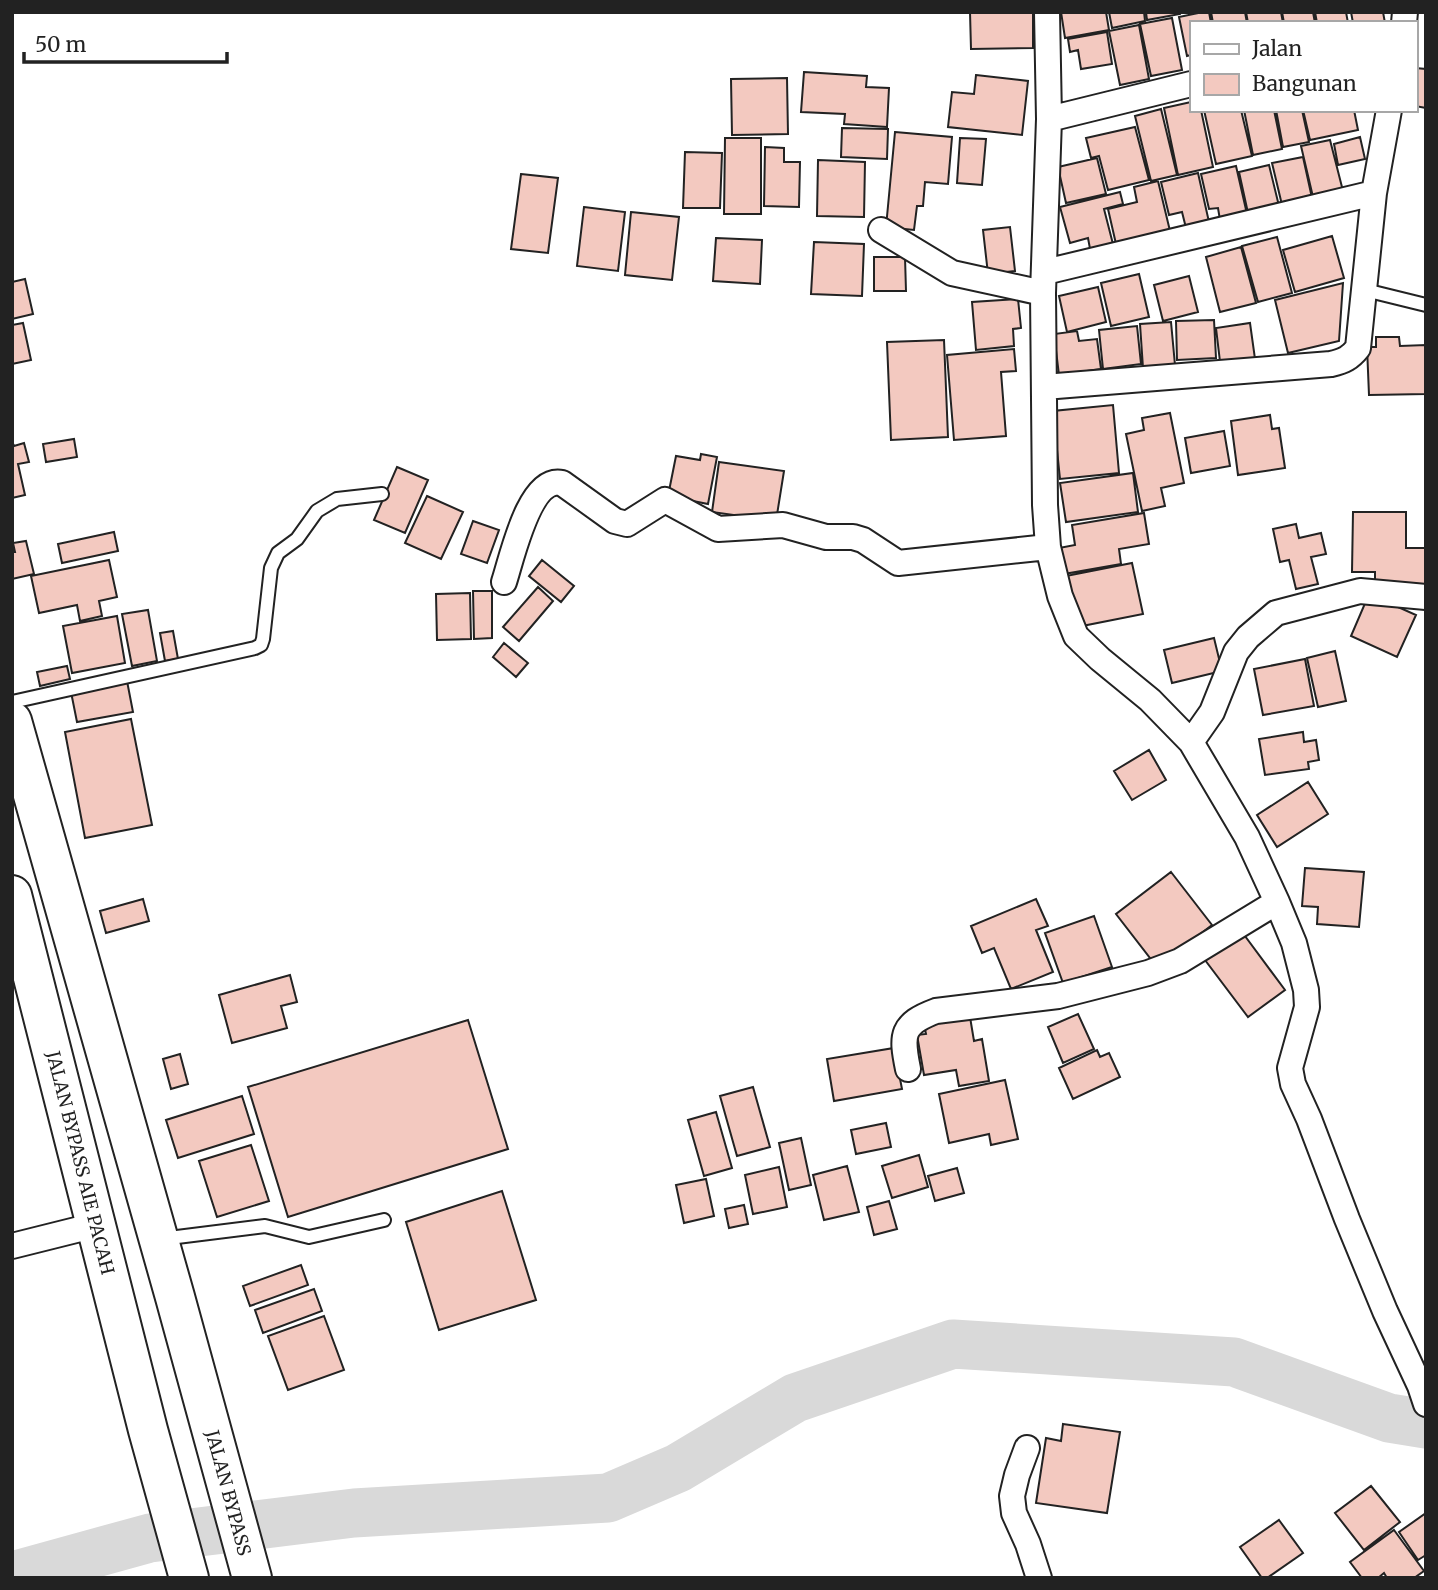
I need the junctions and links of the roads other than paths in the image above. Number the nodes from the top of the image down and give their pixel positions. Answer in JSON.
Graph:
{"nodes":[{"id":1,"x":1047,"y":12,"type":"edge"},
{"id":2,"x":1190,"y":84,"type":"edge"},
{"id":3,"x":1389,"y":112,"type":"edge"},
{"id":4,"x":1049,"y":119,"type":"junction"},
{"id":5,"x":1374,"y":193,"type":"junction"},
{"id":6,"x":881,"y":230,"type":"dead end"},
{"id":7,"x":1044,"y":282,"type":"junction"},
{"id":8,"x":1365,"y":290,"type":"junction"},
{"id":9,"x":1426,"y":305,"type":"edge"},
{"id":10,"x":1044,"y":387,"type":"junction"},
{"id":11,"x":382,"y":494,"type":"dead end"},
{"id":12,"x":1048,"y":547,"type":"junction"},
{"id":13,"x":504,"y":582,"type":"dead end"},
{"id":14,"x":1426,"y":597,"type":"edge"},
{"id":15,"x":12,"y":702,"type":"edge"},
{"id":16,"x":12,"y":721,"type":"edge"},
{"id":17,"x":1191,"y":742,"type":"junction"},
{"id":18,"x":12,"y":895,"type":"edge"},
{"id":19,"x":1277,"y":902,"type":"junction"},
{"id":20,"x":17,"y":936,"type":"edge"},
{"id":21,"x":908,"y":1069,"type":"dead end"},
{"id":22,"x":384,"y":1220,"type":"dead end"},
{"id":23,"x":96,"y":1225,"type":"junction"},
{"id":24,"x":158,"y":1239,"type":"junction"},
{"id":25,"x":12,"y":1246,"type":"edge"},
{"id":26,"x":1421,"y":1382,"type":"edge"},
{"id":27,"x":1027,"y":1448,"type":"dead end"},
{"id":28,"x":189,"y":1578,"type":"edge"},
{"id":29,"x":252,"y":1578,"type":"edge"},
{"id":30,"x":1039,"y":1578,"type":"edge"}],
"edges":[{"from":1,"to":4,"type":"street"},
{"from":2,"to":4,"type":"street"},
{"from":3,"to":5,"type":"street"},
{"from":4,"to":7,"type":"street"},
{"from":5,"to":7,"type":"street"},
{"from":5,"to":8,"type":"street"},
{"from":6,"to":7,"type":"street"},
{"from":7,"to":10,"type":"street"},
{"from":8,"to":9,"type":"lane"},
{"from":8,"to":10,"type":"street"},
{"from":10,"to":12,"type":"street"},
{"from":11,"to":15,"type":"lane"},
{"from":12,"to":13,"type":"street"},
{"from":12,"to":17,"type":"street"},
{"from":14,"to":17,"type":"street"},
{"from":16,"to":24,"type":"highway","name":"JALAN BYPASS"},
{"from":17,"to":19,"type":"street"},
{"from":18,"to":20,"type":"highway","name":"JALAN BYPASS AIE PACAH"},
{"from":19,"to":21,"type":"street"},
{"from":19,"to":26,"type":"street"},
{"from":20,"to":23,"type":"highway","name":"JALAN BYPASS AIE PACAH"},
{"from":22,"to":24,"type":"lane"},
{"from":23,"to":25,"type":"street"},
{"from":23,"to":28,"type":"highway","name":"JALAN BYPASS AIE PACAH"},
{"from":24,"to":29,"type":"highway","name":"JALAN BYPASS"},
{"from":27,"to":30,"type":"street"}]}
